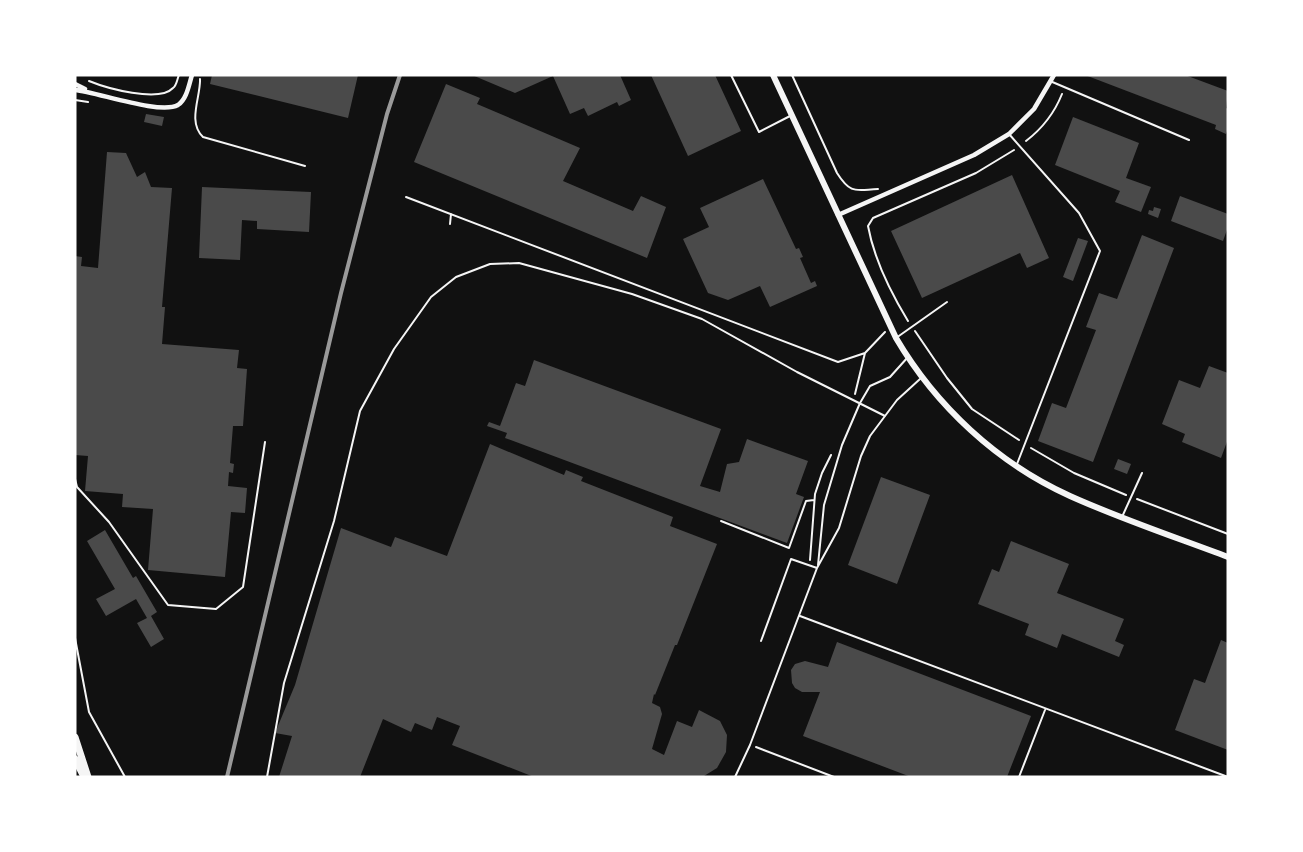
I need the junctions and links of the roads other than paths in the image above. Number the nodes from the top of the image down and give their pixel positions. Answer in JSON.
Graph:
{"nodes":[{"id":1,"x":731,"y":75,"type":"edge"},
{"id":2,"x":774,"y":75,"type":"edge"},
{"id":3,"x":1054,"y":75,"type":"edge"},
{"id":4,"x":192,"y":76,"type":"edge"},
{"id":5,"x":1050,"y":81,"type":"junction"},
{"id":6,"x":75,"y":84,"type":"edge"},
{"id":7,"x":75,"y":90,"type":"edge"},
{"id":8,"x":90,"y":91,"type":"junction"},
{"id":9,"x":792,"y":115,"type":"junction"},
{"id":10,"x":1009,"y":134,"type":"junction"},
{"id":11,"x":1189,"y":140,"type":"dead end"},
{"id":12,"x":838,"y":215,"type":"junction"},
{"id":13,"x":946,"y":302,"type":"dead end"},
{"id":14,"x":896,"y":338,"type":"junction"},
{"id":15,"x":908,"y":357,"type":"junction"},
{"id":16,"x":922,"y":376,"type":"junction"},
{"id":17,"x":860,"y":403,"type":"junction"},
{"id":18,"x":885,"y":416,"type":"junction"},
{"id":19,"x":264,"y":442,"type":"dead end"},
{"id":20,"x":1016,"y":466,"type":"junction"},
{"id":21,"x":1142,"y":473,"type":"dead end"},
{"id":22,"x":75,"y":479,"type":"edge"},
{"id":23,"x":1122,"y":517,"type":"junction"},
{"id":24,"x":1228,"y":557,"type":"edge"},
{"id":25,"x":818,"y":568,"type":"junction"},
{"id":26,"x":800,"y":616,"type":"junction"},
{"id":27,"x":761,"y":641,"type":"dead end"},
{"id":28,"x":1045,"y":710,"type":"junction"},
{"id":29,"x":75,"y":737,"type":"edge"},
{"id":30,"x":75,"y":759,"type":"edge"},
{"id":31,"x":86,"y":777,"type":"edge"},
{"id":32,"x":267,"y":777,"type":"edge"},
{"id":33,"x":735,"y":777,"type":"edge"},
{"id":34,"x":1019,"y":777,"type":"edge"},
{"id":35,"x":1228,"y":777,"type":"edge"}],
"edges":[{"from":1,"to":9,"type":"lane"},
{"from":2,"to":9,"type":"street"},
{"from":3,"to":5,"type":"street"},
{"from":4,"to":8,"type":"street"},
{"from":5,"to":10,"type":"street"},
{"from":5,"to":11,"type":"lane"},
{"from":6,"to":8,"type":"street"},
{"from":7,"to":8,"type":"street"},
{"from":9,"to":12,"type":"street"},
{"from":10,"to":12,"type":"street"},
{"from":10,"to":20,"type":"lane"},
{"from":12,"to":14,"type":"street"},
{"from":13,"to":14,"type":"lane"},
{"from":14,"to":15,"type":"street"},
{"from":15,"to":16,"type":"street"},
{"from":15,"to":17,"type":"lane"},
{"from":16,"to":18,"type":"lane"},
{"from":16,"to":20,"type":"street"},
{"from":17,"to":18,"type":"lane"},
{"from":17,"to":25,"type":"lane"},
{"from":17,"to":32,"type":"lane"},
{"from":18,"to":25,"type":"lane"},
{"from":19,"to":22,"type":"lane"},
{"from":20,"to":23,"type":"street"},
{"from":21,"to":23,"type":"lane"},
{"from":23,"to":24,"type":"street"},
{"from":25,"to":26,"type":"lane"},
{"from":25,"to":27,"type":"lane"},
{"from":26,"to":28,"type":"lane"},
{"from":26,"to":33,"type":"lane"},
{"from":28,"to":34,"type":"lane"},
{"from":28,"to":35,"type":"lane"},
{"from":29,"to":31,"type":"main road"},
{"from":30,"to":31,"type":"main road"}]}
